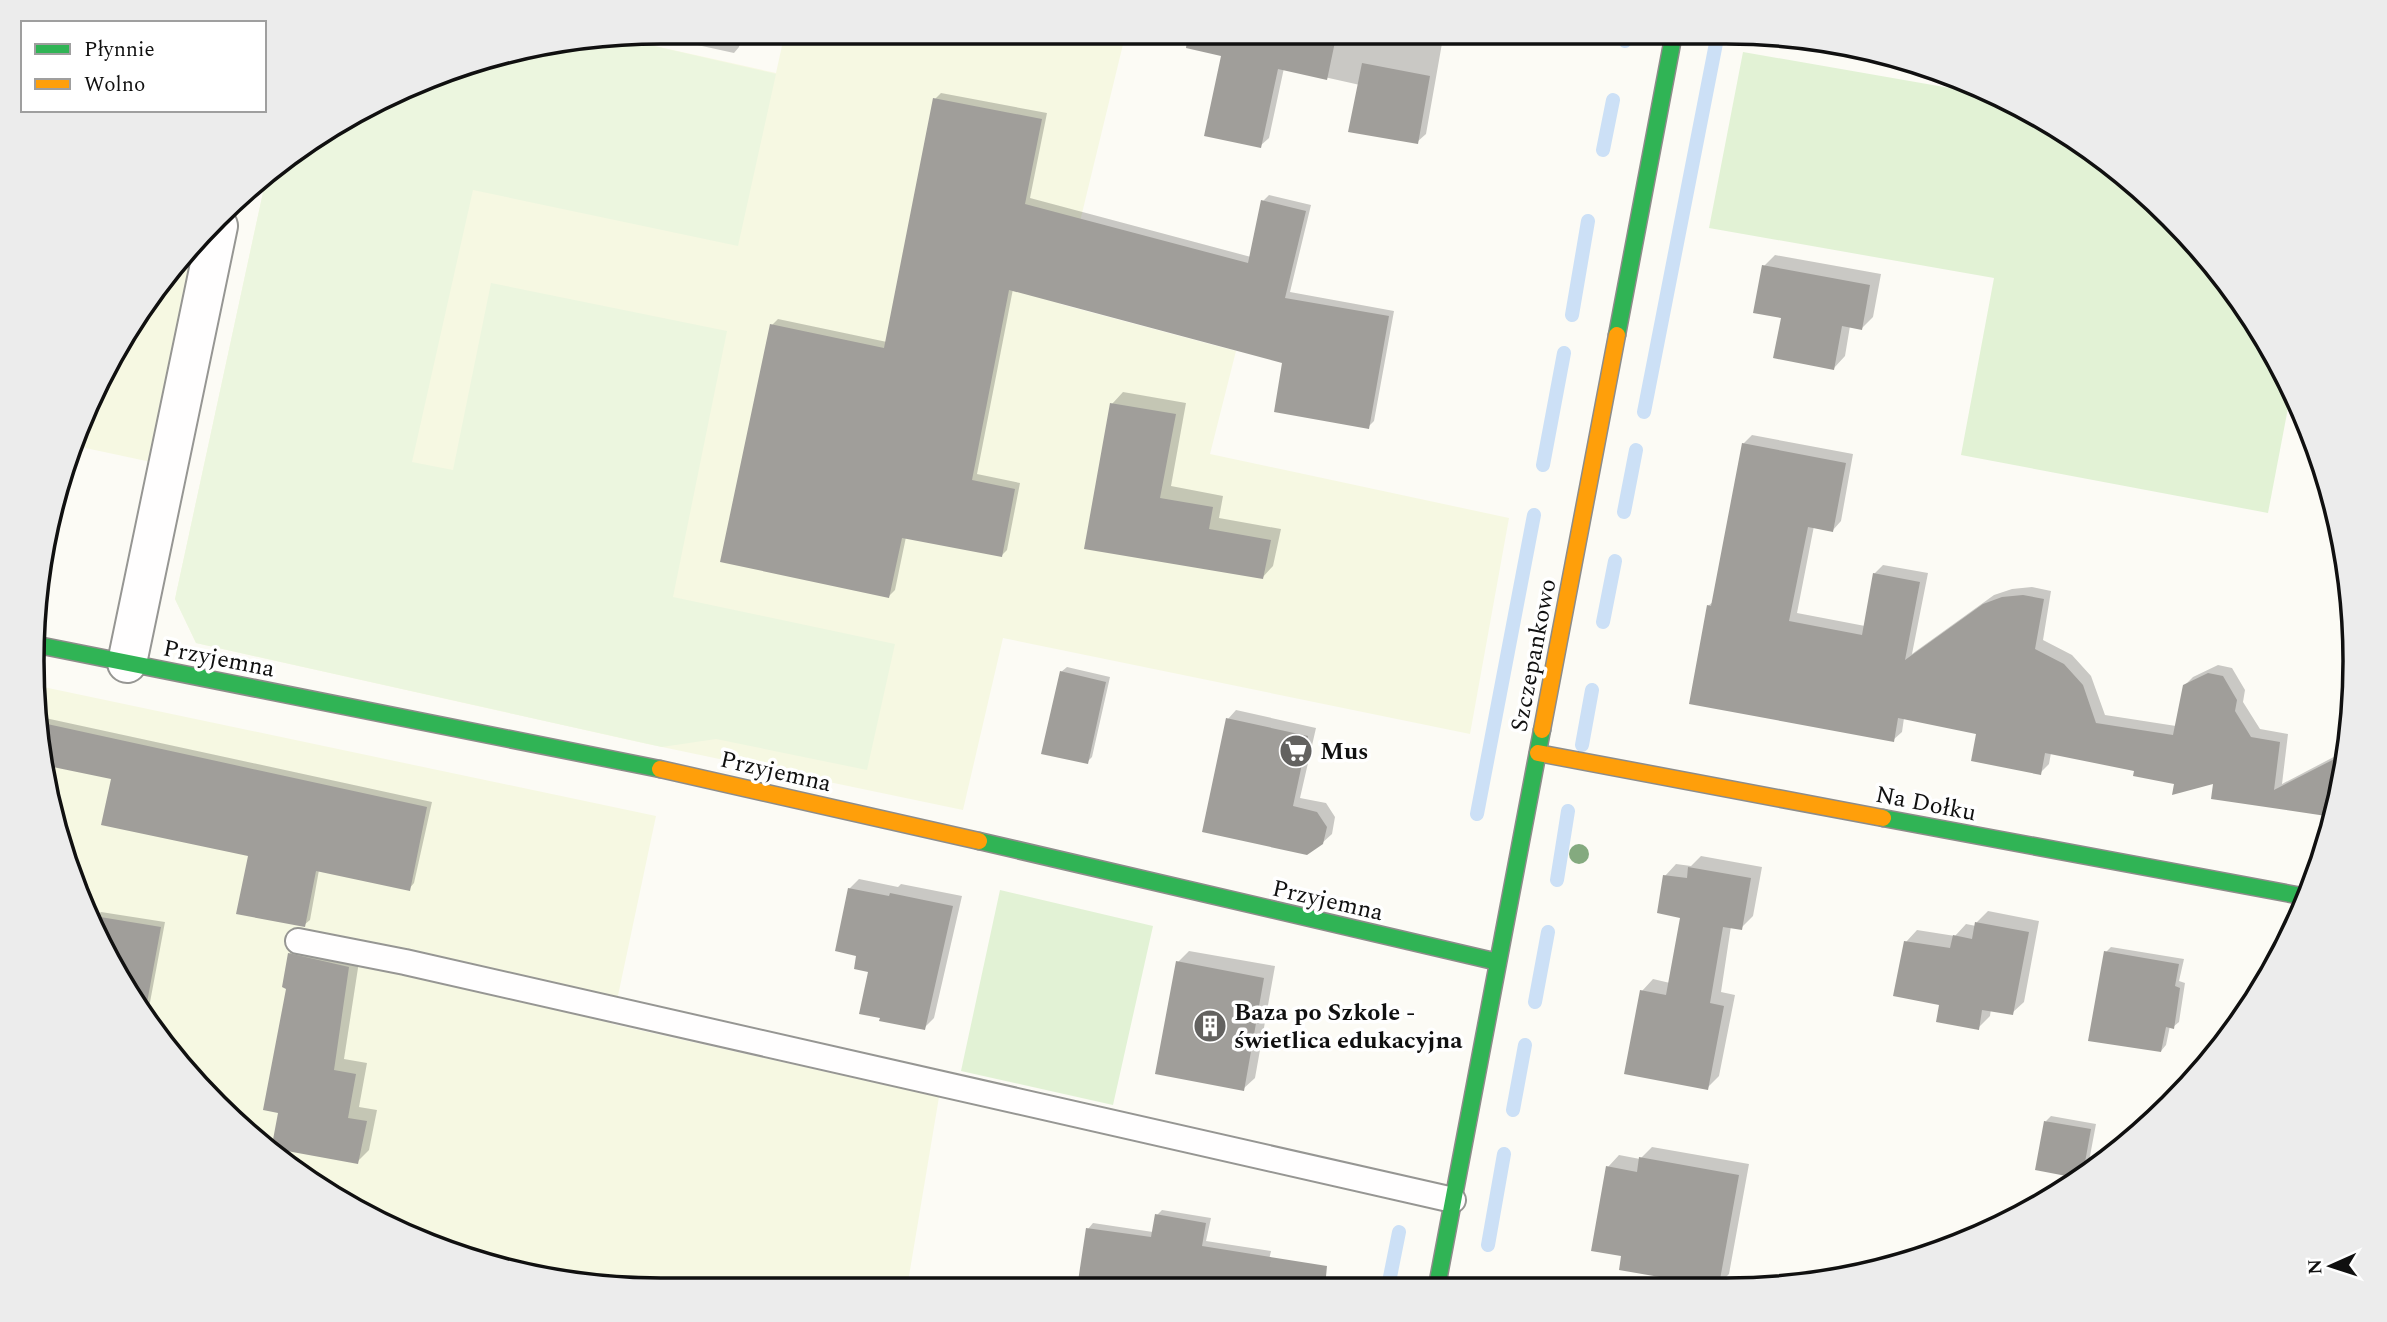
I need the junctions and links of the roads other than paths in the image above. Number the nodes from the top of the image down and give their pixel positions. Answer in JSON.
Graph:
{"nodes":[{"id":1,"x":1672,"y":44,"type":"edge"},
{"id":2,"x":216,"y":234,"type":"edge"},
{"id":3,"x":44,"y":646,"type":"edge"},
{"id":4,"x":127,"y":663,"type":"junction"},
{"id":5,"x":1538,"y":753,"type":"junction"},
{"id":6,"x":2297,"y":895,"type":"edge"},
{"id":7,"x":298,"y":942,"type":"dead end"},
{"id":8,"x":1498,"y":962,"type":"junction"},
{"id":9,"x":1453,"y":1200,"type":"junction"},
{"id":10,"x":1438,"y":1278,"type":"edge"}],
"edges":[{"from":1,"to":5,"type":"street","name":"Szczepankowo"},
{"from":2,"to":4,"type":"street"},
{"from":3,"to":4,"type":"street","name":"Przyjemna"},
{"from":4,"to":8,"type":"street","name":"Przyjemna"},
{"from":5,"to":6,"type":"street","name":"Na Dołku"},
{"from":5,"to":8,"type":"street","name":"Szczepankowo"},
{"from":7,"to":9,"type":"lane"},
{"from":8,"to":9,"type":"street","name":"Szczepankowo"},
{"from":9,"to":10,"type":"street","name":"Szczepankowo"}]}
